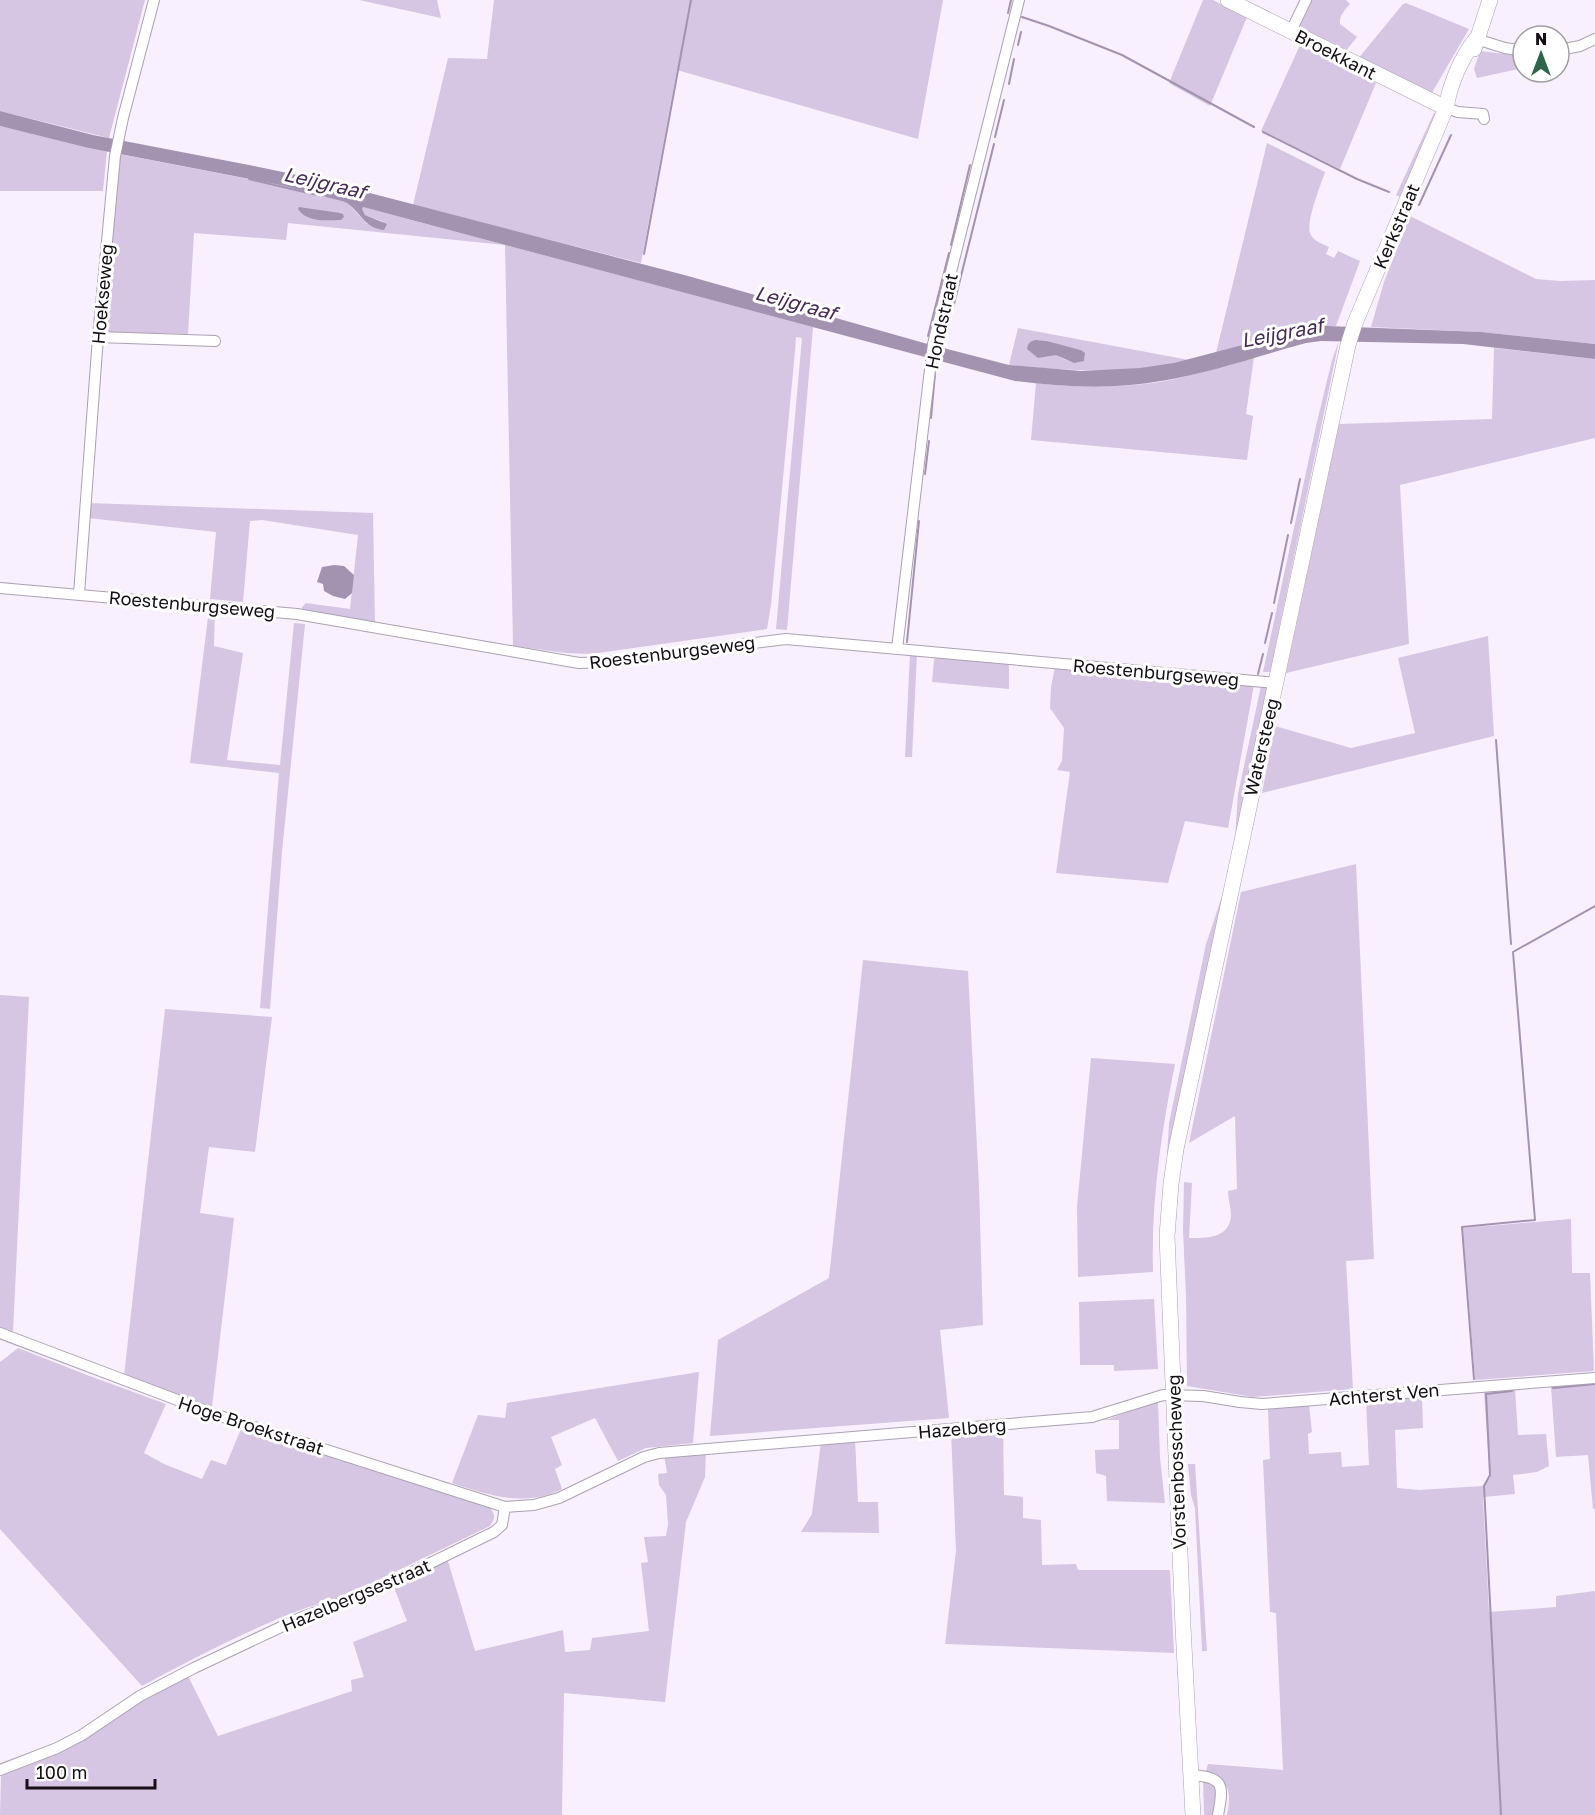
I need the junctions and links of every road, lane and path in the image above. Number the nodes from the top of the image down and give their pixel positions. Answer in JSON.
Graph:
{"nodes":[{"id":1,"x":154,"y":0,"type":"edge"},
{"id":2,"x":1019,"y":0,"type":"edge"},
{"id":3,"x":1228,"y":0,"type":"edge"},
{"id":4,"x":1306,"y":0,"type":"edge"},
{"id":5,"x":1490,"y":0,"type":"edge"},
{"id":6,"x":1291,"y":31,"type":"junction"},
{"id":7,"x":1476,"y":39,"type":"junction"},
{"id":8,"x":1595,"y":39,"type":"edge"},
{"id":9,"x":1571,"y":48,"type":"edge"},
{"id":10,"x":1511,"y":49,"type":"edge"},
{"id":11,"x":1446,"y":108,"type":"junction"},
{"id":12,"x":1484,"y":119,"type":"dead end"},
{"id":13,"x":99,"y":337,"type":"junction"},
{"id":14,"x":214,"y":341,"type":"dead end"},
{"id":15,"x":1348,"y":345,"type":"joint"},
{"id":16,"x":0,"y":588,"type":"edge"},
{"id":17,"x":79,"y":594,"type":"junction"},
{"id":18,"x":897,"y":648,"type":"junction"},
{"id":19,"x":1276,"y":683,"type":"junction"},
{"id":20,"x":1176,"y":1149,"type":"joint"},
{"id":21,"x":0,"y":1333,"type":"edge"},
{"id":22,"x":1595,"y":1378,"type":"edge"},
{"id":23,"x":1174,"y":1395,"type":"junction"},
{"id":24,"x":505,"y":1507,"type":"junction"},
{"id":25,"x":0,"y":1770,"type":"edge"},
{"id":26,"x":1191,"y":1775,"type":"junction"},
{"id":27,"x":1193,"y":1815,"type":"edge"},
{"id":28,"x":1218,"y":1815,"type":"edge"}],
"edges":[{"from":1,"to":13,"type":"street","name":"Hoekseweg"},
{"from":2,"to":18,"type":"street","name":"Hondstraat"},
{"from":3,"to":6,"type":"street","name":"Broekkant"},
{"from":4,"to":6,"type":"street"},
{"from":5,"to":7,"type":"street","name":"Kerkstraat"},
{"from":6,"to":11,"type":"street","name":"Broekkant"},
{"from":7,"to":10,"type":"street"},
{"from":7,"to":11,"type":"street","name":"Kerkstraat"},
{"from":8,"to":9,"type":"street"},
{"from":11,"to":12,"type":"street"},
{"from":11,"to":15,"type":"street","name":"Kerkstraat"},
{"from":13,"to":14,"type":"street"},
{"from":13,"to":17,"type":"street","name":"Hoekseweg"},
{"from":15,"to":19,"type":"street","name":"Watersteeg"},
{"from":16,"to":17,"type":"street","name":"Roestenburgseweg"},
{"from":17,"to":18,"type":"street","name":"Roestenburgseweg"},
{"from":18,"to":19,"type":"street","name":"Roestenburgseweg"},
{"from":19,"to":20,"type":"street","name":"Watersteeg"},
{"from":20,"to":23,"type":"street","name":"Vorstenbosscheweg"},
{"from":21,"to":24,"type":"street","name":"Hoge Broekstraat"},
{"from":22,"to":23,"type":"street","name":"Achterst Ven"},
{"from":23,"to":24,"type":"street","name":"Hazelberg"},
{"from":23,"to":26,"type":"street","name":"Vorstenbosscheweg"},
{"from":24,"to":25,"type":"street","name":"Hazelbergsestraat"},
{"from":26,"to":27,"type":"street","name":"Vorstenbosscheweg"},
{"from":26,"to":28,"type":"street"}]}
